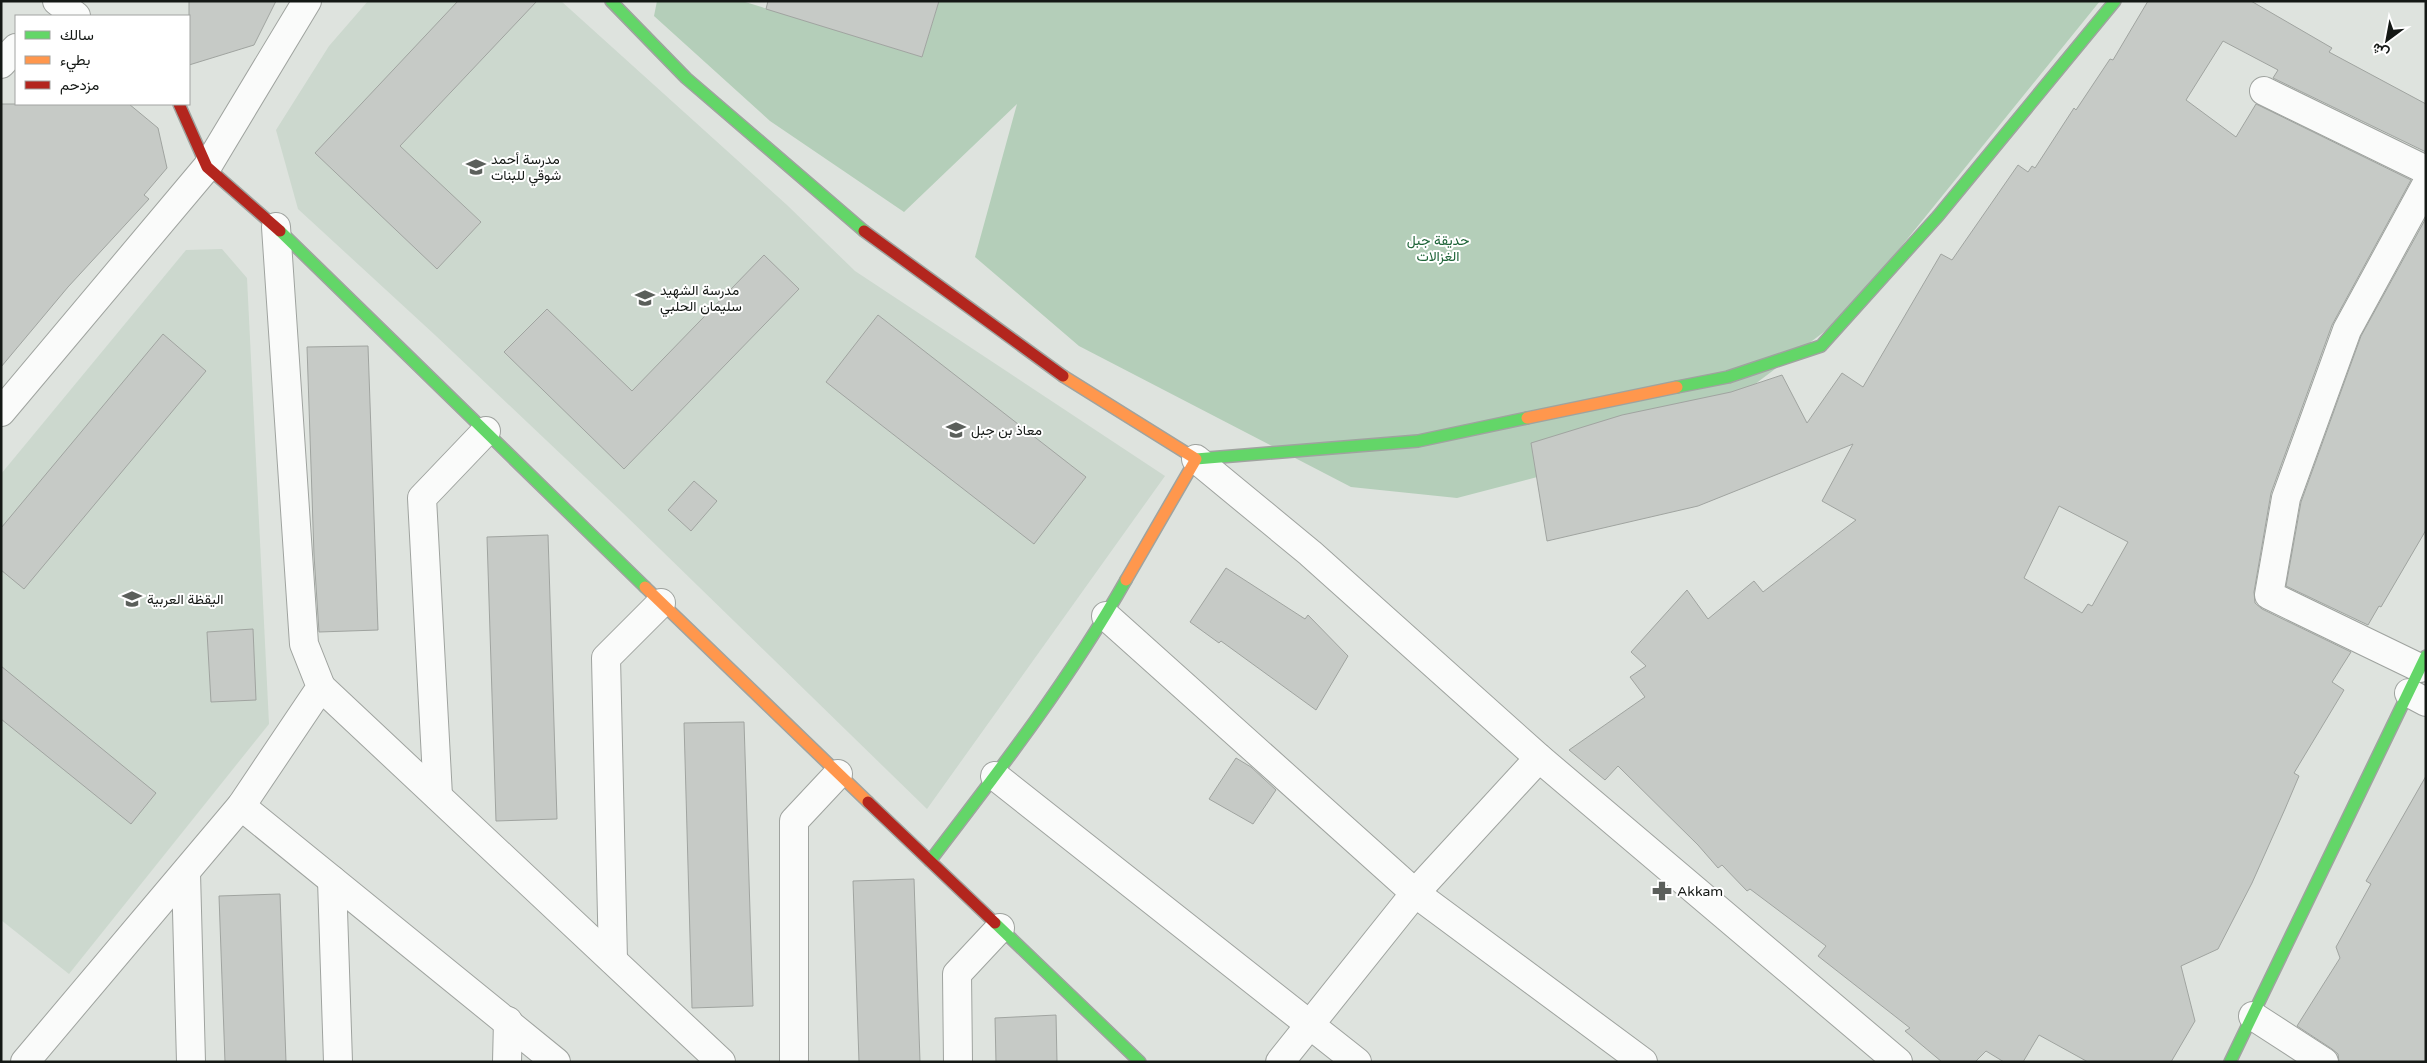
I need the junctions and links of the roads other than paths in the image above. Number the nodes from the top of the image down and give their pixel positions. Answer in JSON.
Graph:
{"nodes":[{"id":1,"x":307,"y":1,"type":"edge"},
{"id":2,"x":611,"y":1,"type":"edge"},
{"id":3,"x":2114,"y":1,"type":"edge"},
{"id":4,"x":15,"y":49,"type":"edge"},
{"id":5,"x":1,"y":64,"type":"edge"},
{"id":6,"x":2264,"y":91,"type":"dead end"},
{"id":7,"x":179,"y":105,"type":"edge"},
{"id":8,"x":207,"y":167,"type":"junction"},
{"id":9,"x":2426,"y":170,"type":"edge"},
{"id":10,"x":2426,"y":185,"type":"edge"},
{"id":11,"x":276,"y":227,"type":"junction"},
{"id":12,"x":1,"y":412,"type":"edge"},
{"id":13,"x":486,"y":431,"type":"junction"},
{"id":14,"x":1196,"y":460,"type":"junction"},
{"id":15,"x":661,"y":603,"type":"junction"},
{"id":16,"x":1106,"y":616,"type":"junction"},
{"id":17,"x":2420,"y":680,"type":"edge"},
{"id":18,"x":322,"y":687,"type":"junction"},
{"id":19,"x":1540,"y":758,"type":"junction"},
{"id":20,"x":838,"y":774,"type":"junction"},
{"id":21,"x":995,"y":776,"type":"junction"},
{"id":22,"x":438,"y":796,"type":"junction"},
{"id":23,"x":241,"y":806,"type":"junction"},
{"id":24,"x":930,"y":861,"type":"junction"},
{"id":25,"x":186,"y":873,"type":"junction"},
{"id":26,"x":332,"y":880,"type":"junction"},
{"id":27,"x":1415,"y":893,"type":"junction"},
{"id":28,"x":1000,"y":928,"type":"junction"},
{"id":29,"x":613,"y":960,"type":"junction"},
{"id":30,"x":2252,"y":1016,"type":"junction"},
{"id":31,"x":508,"y":1021,"type":"junction"},
{"id":32,"x":1310,"y":1025,"type":"junction"},
{"id":33,"x":1895,"y":1061,"type":"edge"},
{"id":34,"x":25,"y":1062,"type":"edge"},
{"id":35,"x":191,"y":1062,"type":"edge"},
{"id":36,"x":338,"y":1062,"type":"edge"},
{"id":37,"x":507,"y":1062,"type":"edge"},
{"id":38,"x":556,"y":1062,"type":"edge"},
{"id":39,"x":721,"y":1062,"type":"edge"},
{"id":40,"x":794,"y":1062,"type":"edge"},
{"id":41,"x":958,"y":1062,"type":"edge"},
{"id":42,"x":1140,"y":1062,"type":"edge"},
{"id":43,"x":1280,"y":1062,"type":"edge"},
{"id":44,"x":1357,"y":1062,"type":"edge"},
{"id":45,"x":1643,"y":1062,"type":"edge"},
{"id":46,"x":2230,"y":1062,"type":"edge"},
{"id":47,"x":2324,"y":1062,"type":"edge"}],
"edges":[{"from":1,"to":8,"type":"street"},
{"from":2,"to":14,"type":"street"},
{"from":3,"to":14,"type":"street"},
{"from":4,"to":5,"type":"street"},
{"from":6,"to":9,"type":"street"},
{"from":7,"to":8,"type":"street"},
{"from":8,"to":11,"type":"street"},
{"from":8,"to":12,"type":"street"},
{"from":10,"to":17,"type":"street"},
{"from":11,"to":13,"type":"street"},
{"from":11,"to":18,"type":"street"},
{"from":13,"to":15,"type":"street"},
{"from":13,"to":22,"type":"street"},
{"from":14,"to":16,"type":"street"},
{"from":14,"to":19,"type":"street"},
{"from":15,"to":20,"type":"street"},
{"from":15,"to":29,"type":"street"},
{"from":16,"to":21,"type":"street"},
{"from":16,"to":27,"type":"street"},
{"from":17,"to":30,"type":"street"},
{"from":18,"to":22,"type":"street"},
{"from":18,"to":23,"type":"street"},
{"from":19,"to":27,"type":"street"},
{"from":19,"to":33,"type":"street"},
{"from":20,"to":24,"type":"street"},
{"from":20,"to":40,"type":"street"},
{"from":21,"to":24,"type":"street"},
{"from":21,"to":32,"type":"street"},
{"from":22,"to":29,"type":"street"},
{"from":23,"to":25,"type":"street"},
{"from":23,"to":26,"type":"street"},
{"from":24,"to":28,"type":"street"},
{"from":25,"to":34,"type":"street"},
{"from":25,"to":35,"type":"street"},
{"from":26,"to":31,"type":"street"},
{"from":26,"to":36,"type":"street"},
{"from":27,"to":32,"type":"street"},
{"from":27,"to":45,"type":"street"},
{"from":28,"to":41,"type":"street"},
{"from":28,"to":42,"type":"street"},
{"from":29,"to":39,"type":"street"},
{"from":30,"to":46,"type":"street"},
{"from":30,"to":47,"type":"street"},
{"from":31,"to":37,"type":"street"},
{"from":31,"to":38,"type":"street"},
{"from":32,"to":43,"type":"street"},
{"from":32,"to":44,"type":"street"}]}
